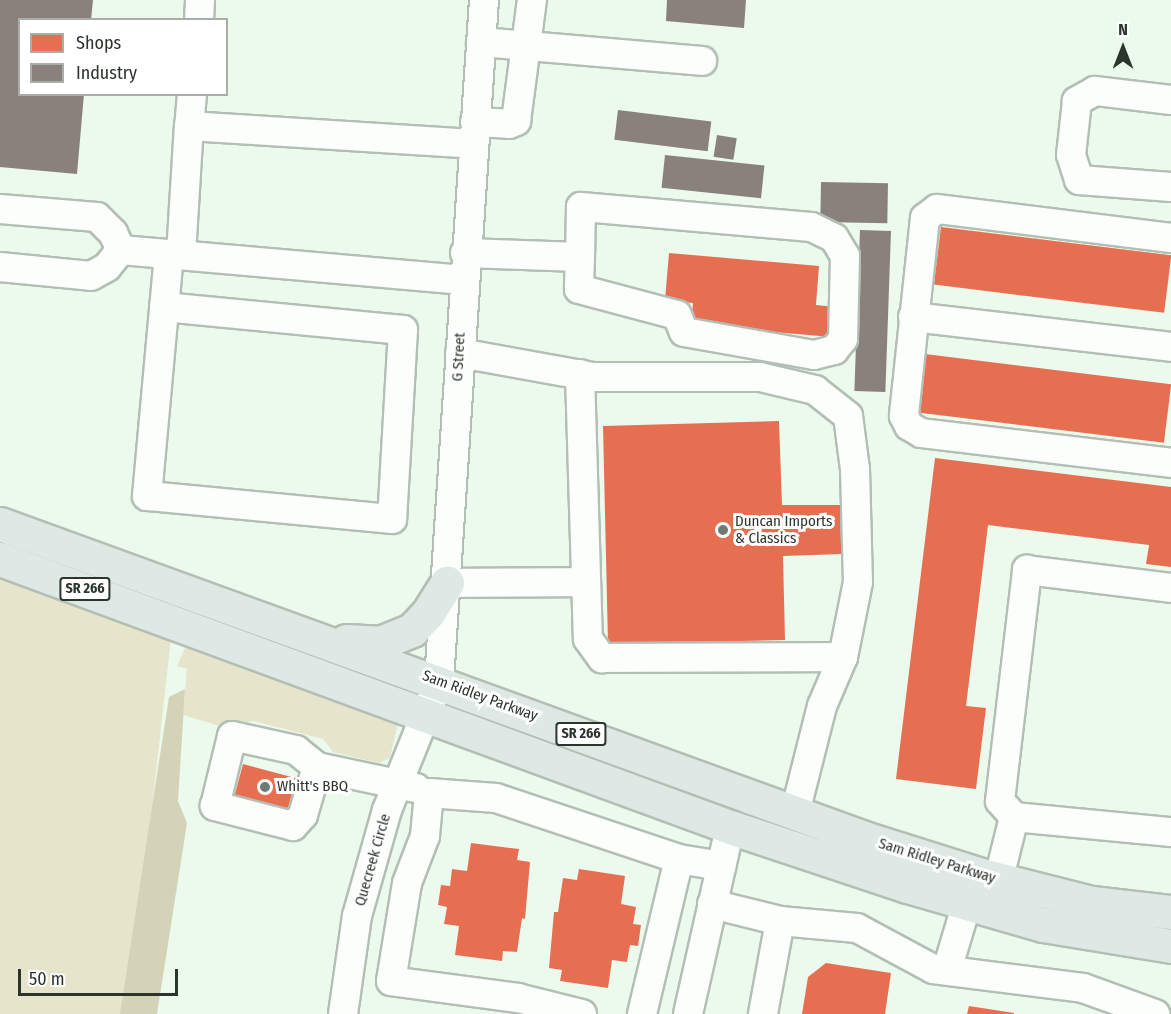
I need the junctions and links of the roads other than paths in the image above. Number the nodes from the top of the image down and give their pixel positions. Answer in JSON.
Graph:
{"nodes":[{"id":1,"x":200,"y":0,"type":"edge"},
{"id":2,"x":484,"y":0,"type":"edge"},
{"id":3,"x":532,"y":0,"type":"edge"},
{"id":4,"x":199,"y":18,"type":"edge"},
{"id":5,"x":481,"y":42,"type":"junction"},
{"id":6,"x":526,"y":45,"type":"junction"},
{"id":7,"x":702,"y":61,"type":"dead end"},
{"id":8,"x":192,"y":96,"type":"edge"},
{"id":9,"x":1171,"y":100,"type":"edge"},
{"id":10,"x":189,"y":126,"type":"junction"},
{"id":11,"x":474,"y":133,"type":"junction"},
{"id":12,"x":1171,"y":187,"type":"edge"},
{"id":13,"x":0,"y":209,"type":"edge"},
{"id":14,"x":1171,"y":238,"type":"edge"},
{"id":15,"x":121,"y":250,"type":"junction"},
{"id":16,"x":175,"y":255,"type":"junction"},
{"id":17,"x":580,"y":257,"type":"junction"},
{"id":18,"x":0,"y":267,"type":"edge"},
{"id":19,"x":464,"y":267,"type":"junction"},
{"id":20,"x":164,"y":308,"type":"junction"},
{"id":21,"x":913,"y":317,"type":"junction"},
{"id":22,"x":1171,"y":347,"type":"edge"},
{"id":23,"x":460,"y":353,"type":"junction"},
{"id":24,"x":580,"y":374,"type":"junction"},
{"id":25,"x":1171,"y":463,"type":"edge"},
{"id":26,"x":0,"y":524,"type":"edge"},
{"id":27,"x":0,"y":559,"type":"edge"},
{"id":28,"x":586,"y":582,"type":"junction"},
{"id":29,"x":447,"y":583,"type":"junction"},
{"id":30,"x":1171,"y":588,"type":"edge"},
{"id":31,"x":326,"y":640,"type":"junction"},
{"id":32,"x":843,"y":657,"type":"junction"},
{"id":33,"x":439,"y":681,"type":"junction"},
{"id":34,"x":426,"y":712,"type":"junction"},
{"id":35,"x":317,"y":767,"type":"dead end"},
{"id":36,"x":398,"y":782,"type":"junction"},
{"id":37,"x":429,"y":793,"type":"junction"},
{"id":38,"x":795,"y":813,"type":"junction"},
{"id":39,"x":1014,"y":817,"type":"junction"},
{"id":40,"x":730,"y":827,"type":"junction"},
{"id":41,"x":1171,"y":832,"type":"edge"},
{"id":42,"x":679,"y":859,"type":"junction"},
{"id":43,"x":721,"y":866,"type":"junction"},
{"id":44,"x":985,"y":898,"type":"junction"},
{"id":45,"x":712,"y":904,"type":"junction"},
{"id":46,"x":1171,"y":912,"type":"edge"},
{"id":47,"x":780,"y":921,"type":"junction"},
{"id":48,"x":1171,"y":946,"type":"edge"},
{"id":49,"x":947,"y":970,"type":"junction"},
{"id":50,"x":348,"y":975,"type":"junction"},
{"id":51,"x":391,"y":981,"type":"junction"},
{"id":52,"x":343,"y":1014,"type":"edge"},
{"id":53,"x":582,"y":1014,"type":"edge"},
{"id":54,"x":642,"y":1014,"type":"edge"},
{"id":55,"x":688,"y":1014,"type":"edge"},
{"id":56,"x":763,"y":1014,"type":"edge"},
{"id":57,"x":1155,"y":1014,"type":"edge"}],
"edges":[{"from":1,"to":4,"type":"street"},
{"from":2,"to":5,"type":"street","name":"G Street"},
{"from":3,"to":6,"type":"street"},
{"from":5,"to":6,"type":"street"},
{"from":5,"to":11,"type":"street","name":"G Street"},
{"from":6,"to":7,"type":"street"},
{"from":6,"to":11,"type":"street"},
{"from":8,"to":10,"type":"street"},
{"from":9,"to":12,"type":"street"},
{"from":10,"to":11,"type":"street"},
{"from":10,"to":16,"type":"street"},
{"from":11,"to":19,"type":"street","name":"G Street"},
{"from":13,"to":15,"type":"street"},
{"from":14,"to":21,"type":"street"},
{"from":15,"to":16,"type":"street"},
{"from":15,"to":18,"type":"street"},
{"from":16,"to":19,"type":"street"},
{"from":16,"to":20,"type":"street"},
{"from":17,"to":17,"type":"street"},
{"from":17,"to":19,"type":"street"},
{"from":19,"to":23,"type":"street","name":"G Street"},
{"from":20,"to":20,"type":"street"},
{"from":21,"to":22,"type":"street"},
{"from":21,"to":25,"type":"street"},
{"from":23,"to":24,"type":"street"},
{"from":23,"to":29,"type":"street","name":"G Street"},
{"from":24,"to":28,"type":"street"},
{"from":24,"to":32,"type":"street"},
{"from":26,"to":31,"type":"main road","name":"Sam Ridley Parkway","number":"SR 266"},
{"from":27,"to":34,"type":"main road","name":"Sam Ridley Parkway","number":"SR 266"},
{"from":28,"to":29,"type":"street"},
{"from":28,"to":32,"type":"street"},
{"from":29,"to":31,"type":"main road"},
{"from":29,"to":33,"type":"street","name":"G Street"},
{"from":30,"to":39,"type":"street"},
{"from":31,"to":33,"type":"main road","name":"Sam Ridley Parkway","number":"SR 266"},
{"from":32,"to":38,"type":"street"},
{"from":33,"to":34,"type":"street","name":"G Street"},
{"from":33,"to":38,"type":"main road","name":"Sam Ridley Parkway","number":"SR 266"},
{"from":34,"to":36,"type":"street","name":"Quecreek Circle"},
{"from":34,"to":40,"type":"main road","name":"Sam Ridley Parkway","number":"SR 266"},
{"from":35,"to":36,"type":"street"},
{"from":36,"to":37,"type":"street"},
{"from":36,"to":50,"type":"street","name":"Quecreek Circle"},
{"from":37,"to":42,"type":"street"},
{"from":37,"to":51,"type":"street"},
{"from":38,"to":44,"type":"main road","name":"Sam Ridley Parkway","number":"SR 266"},
{"from":39,"to":41,"type":"street"},
{"from":39,"to":44,"type":"street"},
{"from":40,"to":43,"type":"street"},
{"from":40,"to":44,"type":"main road","name":"Sam Ridley Parkway","number":"SR 266"},
{"from":42,"to":43,"type":"street"},
{"from":42,"to":54,"type":"street"},
{"from":43,"to":45,"type":"street"},
{"from":44,"to":46,"type":"main road","name":"Sam Ridley Parkway","number":"SR 266"},
{"from":44,"to":48,"type":"main road","name":"Sam Ridley Parkway","number":"SR 266"},
{"from":44,"to":49,"type":"street"},
{"from":45,"to":47,"type":"street"},
{"from":45,"to":55,"type":"street"},
{"from":47,"to":49,"type":"street"},
{"from":47,"to":56,"type":"street"},
{"from":49,"to":57,"type":"street"},
{"from":50,"to":51,"type":"street"},
{"from":50,"to":52,"type":"street","name":"Quecreek Circle"},
{"from":51,"to":53,"type":"street"}]}
